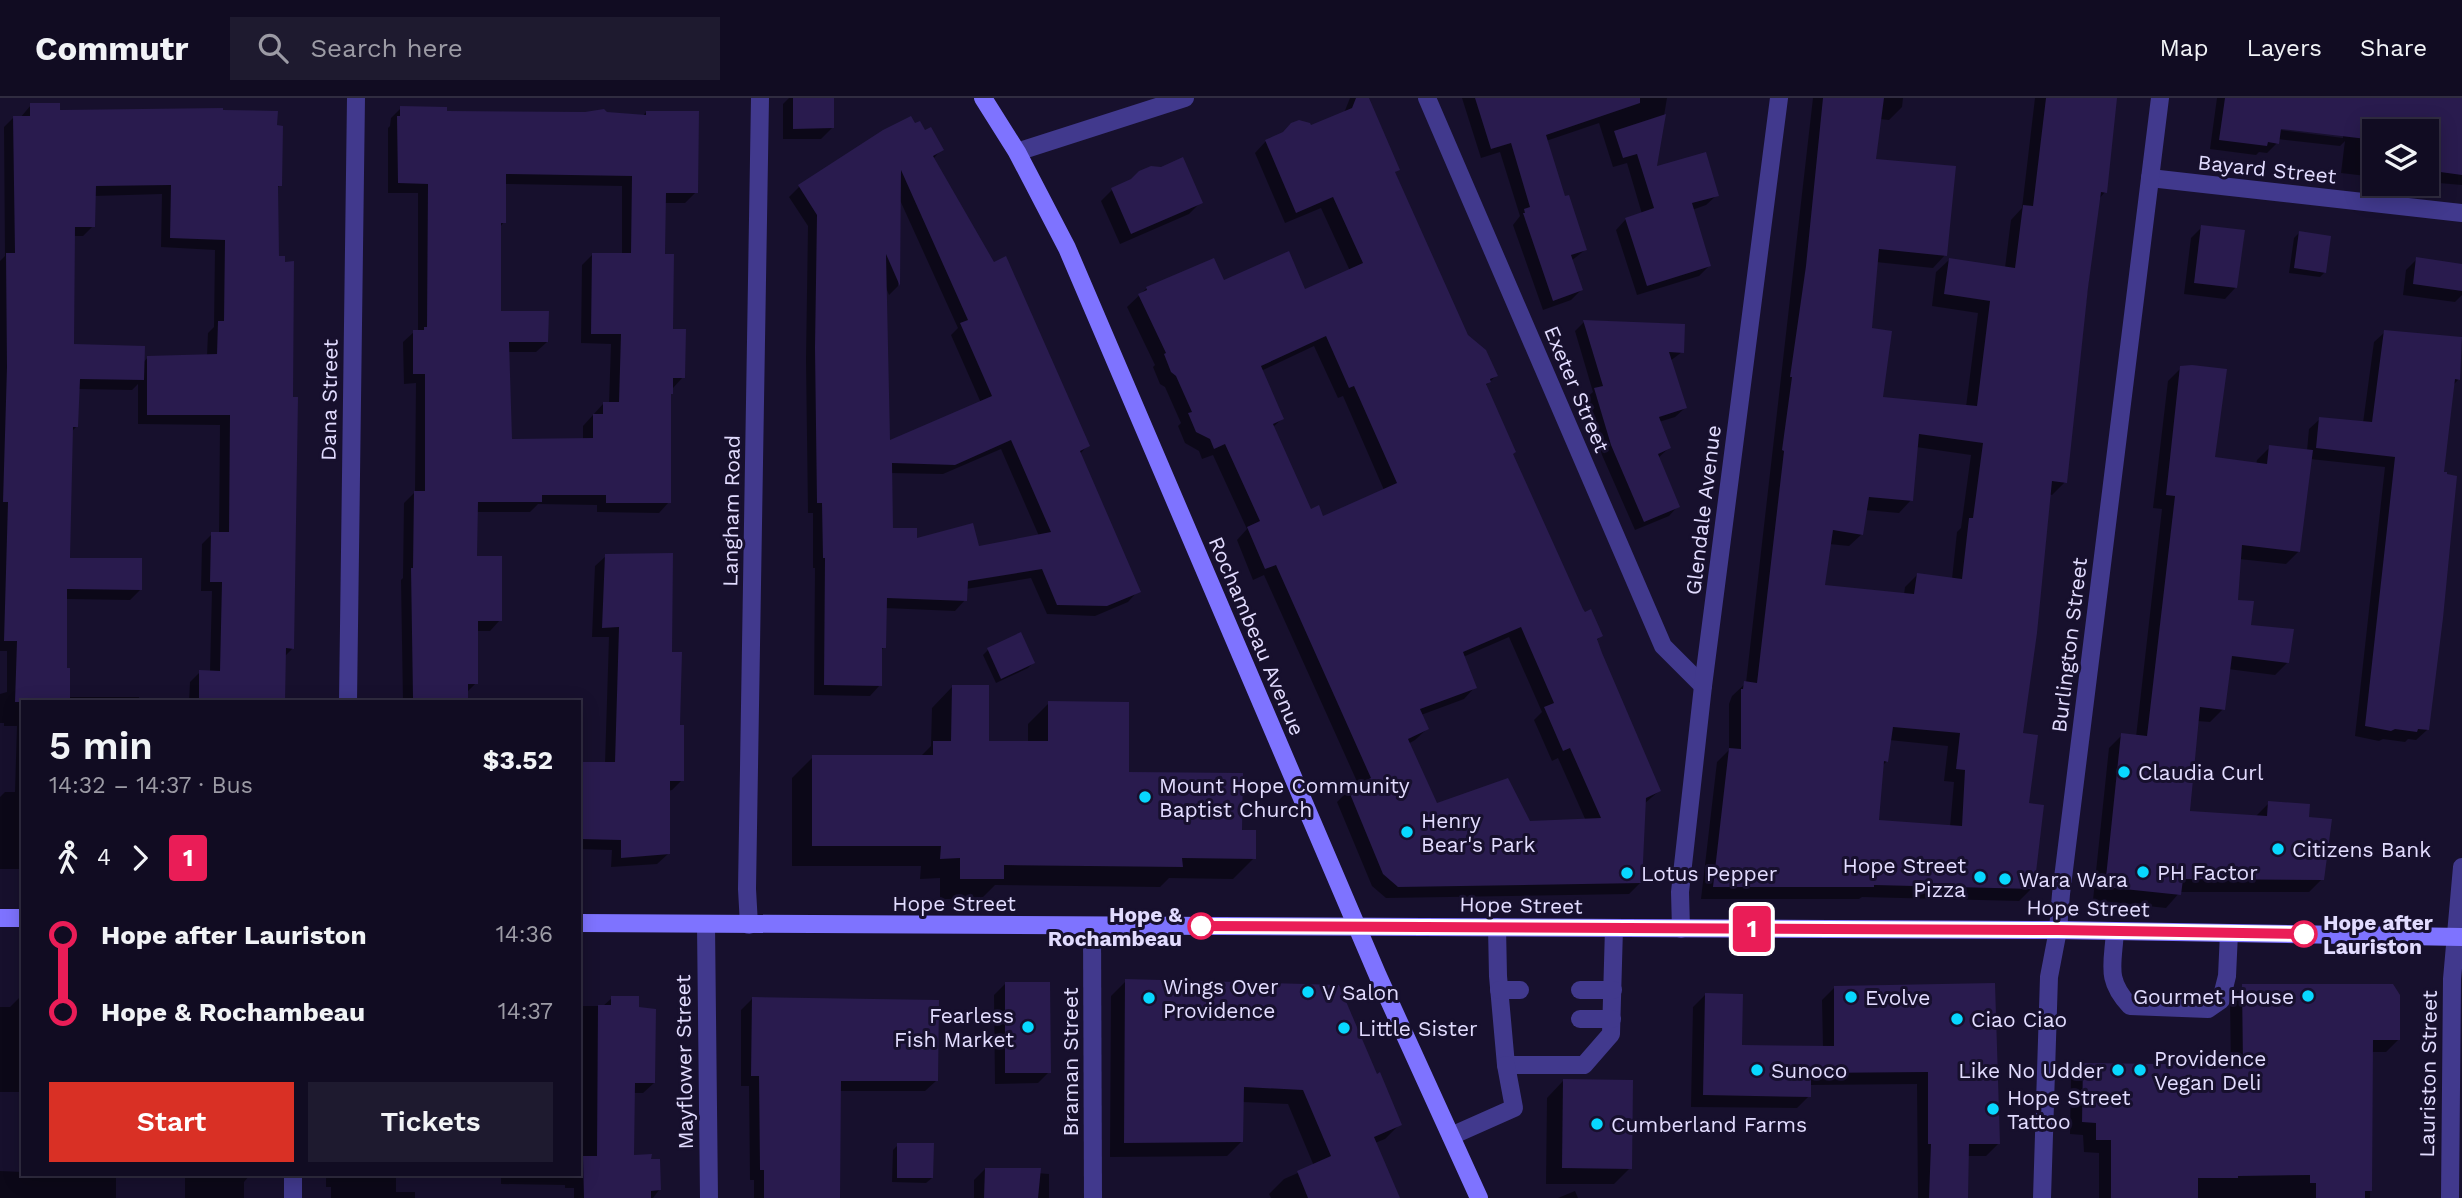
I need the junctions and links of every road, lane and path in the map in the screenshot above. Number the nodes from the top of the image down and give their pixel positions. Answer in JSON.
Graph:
{"nodes":[{"id":1,"x":356,"y":98,"type":"edge"},
{"id":2,"x":760,"y":98,"type":"edge"},
{"id":3,"x":984,"y":98,"type":"edge"},
{"id":4,"x":1185,"y":98,"type":"edge"},
{"id":5,"x":1427,"y":98,"type":"edge"},
{"id":6,"x":1779,"y":98,"type":"edge"},
{"id":7,"x":2160,"y":98,"type":"edge"},
{"id":8,"x":1017,"y":152,"type":"junction"},
{"id":9,"x":2150,"y":178,"type":"junction"},
{"id":10,"x":2462,"y":213,"type":"edge"},
{"id":11,"x":1703,"y":687,"type":"junction"},
{"id":12,"x":348,"y":700,"type":"edge"},
{"id":13,"x":2462,"y":867,"type":"edge"},
{"id":14,"x":0,"y":918,"type":"edge"},
{"id":15,"x":21,"y":918,"type":"edge"},
{"id":16,"x":581,"y":923,"type":"edge"},
{"id":17,"x":706,"y":925,"type":"junction"},
{"id":18,"x":749,"y":925,"type":"junction"},
{"id":19,"x":1092,"y":926,"type":"junction"},
{"id":20,"x":1358,"y":926,"type":"junction"},
{"id":21,"x":1497,"y":927,"type":"junction"},
{"id":22,"x":1614,"y":928,"type":"junction"},
{"id":23,"x":1681,"y":929,"type":"junction"},
{"id":24,"x":2058,"y":930,"type":"junction"},
{"id":25,"x":2116,"y":932,"type":"junction"},
{"id":26,"x":2229,"y":933,"type":"junction"},
{"id":27,"x":2458,"y":937,"type":"edge"},
{"id":28,"x":1499,"y":990,"type":"junction"},
{"id":29,"x":1520,"y":990,"type":"dead end"},
{"id":30,"x":1580,"y":990,"type":"dead end"},
{"id":31,"x":1613,"y":990,"type":"junction"},
{"id":32,"x":1521,"y":1019,"type":"dead end"},
{"id":33,"x":1580,"y":1019,"type":"dead end"},
{"id":34,"x":1612,"y":1019,"type":"junction"},
{"id":35,"x":1502,"y":1020,"type":"junction"},
{"id":36,"x":1506,"y":1065,"type":"junction"},
{"id":37,"x":1451,"y":1136,"type":"junction"},
{"id":38,"x":293,"y":1176,"type":"edge"},
{"id":39,"x":293,"y":1198,"type":"edge"},
{"id":40,"x":709,"y":1198,"type":"edge"},
{"id":41,"x":1093,"y":1198,"type":"edge"},
{"id":42,"x":1479,"y":1198,"type":"edge"},
{"id":43,"x":2042,"y":1198,"type":"edge"},
{"id":44,"x":2450,"y":1198,"type":"edge"}],
"edges":[{"from":1,"to":12,"type":"street","name":"Dana Street"},
{"from":2,"to":18,"type":"street","name":"Langham Road"},
{"from":3,"to":8,"type":"main road","name":"Rochambeau Avenue"},
{"from":4,"to":8,"type":"street"},
{"from":5,"to":11,"type":"street","name":"Exeter Street"},
{"from":6,"to":11,"type":"street","name":"Glendale Avenue"},
{"from":7,"to":9,"type":"street","name":"Burlington Street"},
{"from":8,"to":20,"type":"main road","name":"Rochambeau Avenue"},
{"from":9,"to":10,"type":"street","name":"Bayard Street"},
{"from":9,"to":24,"type":"street","name":"Burlington Street"},
{"from":11,"to":23,"type":"street","name":"Glendale Avenue"},
{"from":13,"to":27,"type":"street","name":"Lauriston Street"},
{"from":14,"to":15,"type":"main road"},
{"from":16,"to":17,"type":"main road","name":"Hope Street"},
{"from":17,"to":18,"type":"main road","name":"Hope Street"},
{"from":17,"to":40,"type":"street","name":"Mayflower Street"},
{"from":18,"to":19,"type":"main road","name":"Hope Street"},
{"from":19,"to":20,"type":"main road","name":"Hope Street"},
{"from":19,"to":41,"type":"street","name":"Braman Street"},
{"from":20,"to":21,"type":"main road","name":"Hope Street"},
{"from":20,"to":37,"type":"main road","name":"Rochambeau Avenue"},
{"from":21,"to":22,"type":"main road","name":"Hope Street"},
{"from":21,"to":28,"type":"street"},
{"from":22,"to":23,"type":"main road","name":"Hope Street"},
{"from":22,"to":31,"type":"street"},
{"from":23,"to":24,"type":"main road","name":"Hope Street"},
{"from":24,"to":25,"type":"main road","name":"Hope Street"},
{"from":24,"to":43,"type":"street","name":"Burlington Street"},
{"from":25,"to":26,"type":"main road","name":"Hope Street"},
{"from":25,"to":26,"type":"street"},
{"from":26,"to":27,"type":"main road","name":"Hope Street"},
{"from":27,"to":44,"type":"street","name":"Lauriston Street"},
{"from":28,"to":29,"type":"street"},
{"from":28,"to":35,"type":"street"},
{"from":30,"to":31,"type":"street"},
{"from":31,"to":34,"type":"street"},
{"from":32,"to":35,"type":"street"},
{"from":33,"to":34,"type":"street"},
{"from":34,"to":36,"type":"street"},
{"from":35,"to":36,"type":"street"},
{"from":36,"to":37,"type":"street"},
{"from":37,"to":42,"type":"main road","name":"Rochambeau Avenue"},
{"from":38,"to":39,"type":"street"}]}
